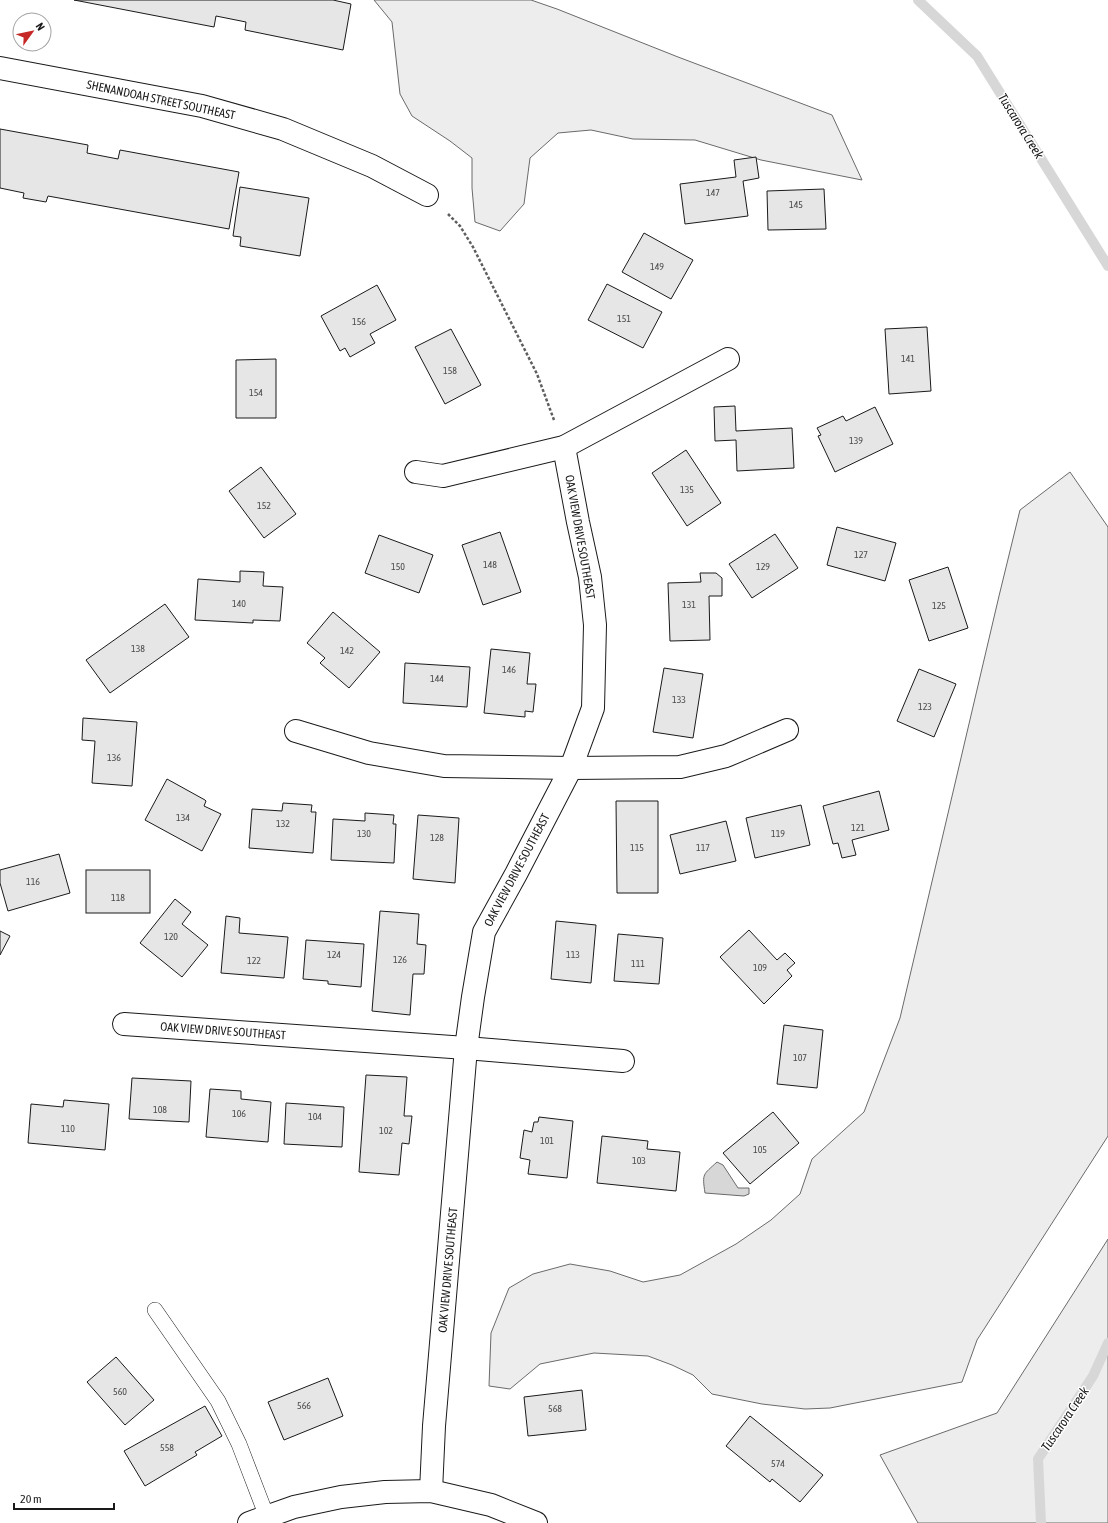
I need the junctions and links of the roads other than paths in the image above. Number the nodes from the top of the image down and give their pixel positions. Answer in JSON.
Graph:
{"nodes":[{"id":1,"x":0,"y":68,"type":"edge"},
{"id":2,"x":427,"y":195,"type":"road end"},
{"id":3,"x":728,"y":359,"type":"dead end"},
{"id":4,"x":564,"y":447,"type":"junction"},
{"id":5,"x":416,"y":472,"type":"dead end"},
{"id":6,"x":787,"y":730,"type":"dead end"},
{"id":7,"x":296,"y":731,"type":"dead end"},
{"id":8,"x":571,"y":768,"type":"junction"},
{"id":9,"x":124,"y":1024,"type":"dead end"},
{"id":10,"x":466,"y":1048,"type":"junction"},
{"id":11,"x":623,"y":1062,"type":"dead end"},
{"id":12,"x":155,"y":1310,"type":"dead end"},
{"id":13,"x":431,"y":1491,"type":"junction"},
{"id":14,"x":258,"y":1520,"type":"edge"},
{"id":15,"x":536,"y":1523,"type":"edge"}],
"edges":[{"from":1,"to":2,"type":"street","name":"SHENANDOAH STREET SOUTHEAST"},
{"from":3,"to":4,"type":"street"},
{"from":4,"to":5,"type":"street"},
{"from":4,"to":8,"type":"street","name":"OAK VIEW DRIVE SOUTHEAST"},
{"from":6,"to":8,"type":"street"},
{"from":7,"to":8,"type":"street"},
{"from":8,"to":10,"type":"street","name":"OAK VIEW DRIVE SOUTHEAST"},
{"from":9,"to":10,"type":"street","name":"OAK VIEW DRIVE SOUTHEAST"},
{"from":10,"to":11,"type":"street","name":"OAK VIEW DRIVE SOUTHEAST"},
{"from":10,"to":13,"type":"street","name":"OAK VIEW DRIVE SOUTHEAST"},
{"from":12,"to":14,"type":"lane"},
{"from":13,"to":14,"type":"street"},
{"from":13,"to":15,"type":"street"}]}
